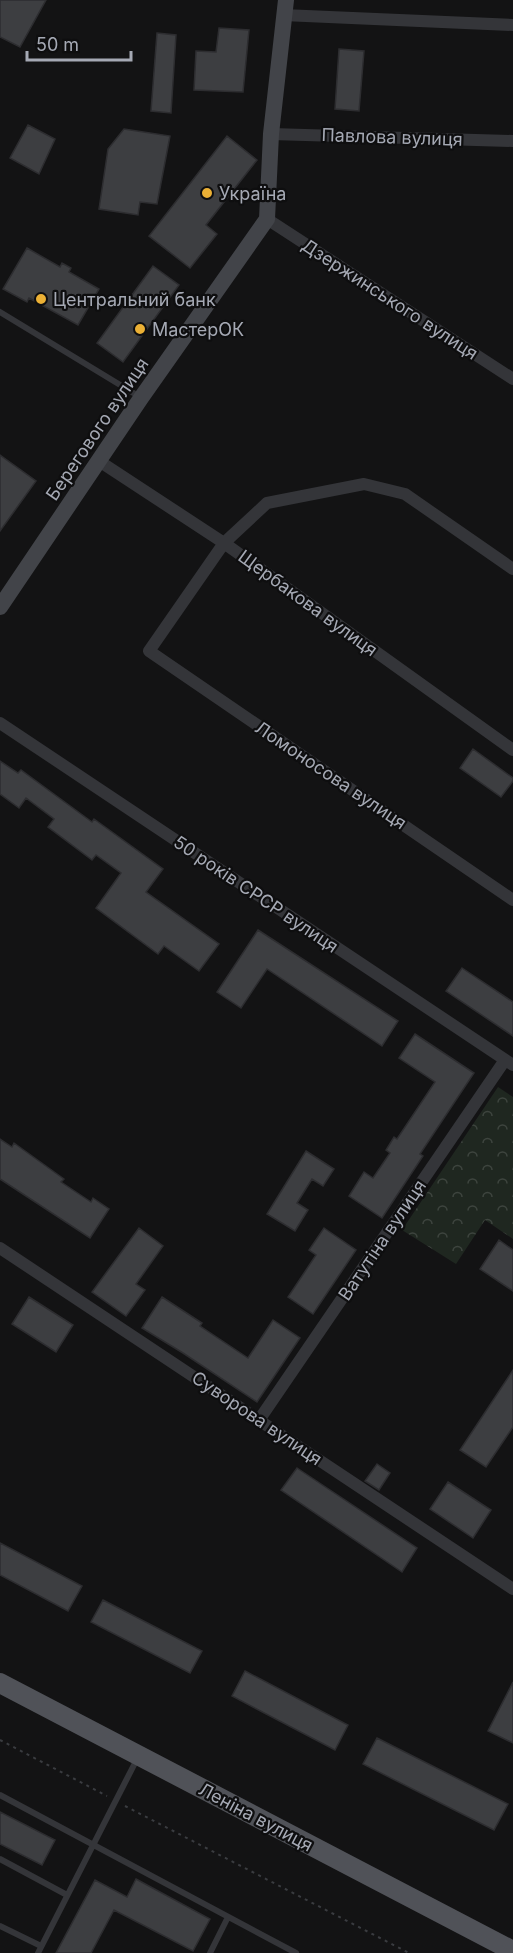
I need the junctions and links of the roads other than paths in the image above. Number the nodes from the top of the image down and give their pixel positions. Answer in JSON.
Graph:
{"nodes":[{"id":1,"x":285,"y":7,"type":"edge"},
{"id":2,"x":513,"y":25,"type":"edge"},
{"id":3,"x":271,"y":134,"type":"junction"},
{"id":4,"x":513,"y":141,"type":"edge"},
{"id":5,"x":267,"y":219,"type":"junction"},
{"id":6,"x":0,"y":312,"type":"edge"},
{"id":7,"x":513,"y":379,"type":"edge"},
{"id":8,"x":141,"y":398,"type":"junction"},
{"id":9,"x":99,"y":460,"type":"junction"},
{"id":10,"x":224,"y":543,"type":"junction"},
{"id":11,"x":513,"y":569,"type":"edge"},
{"id":12,"x":0,"y":607,"type":"edge"},
{"id":13,"x":0,"y":723,"type":"edge"},
{"id":14,"x":513,"y":750,"type":"edge"},
{"id":15,"x":513,"y":900,"type":"edge"},
{"id":16,"x":509,"y":1063,"type":"edge"},
{"id":17,"x":0,"y":1248,"type":"edge"},
{"id":18,"x":259,"y":1420,"type":"junction"},
{"id":19,"x":513,"y":1589,"type":"edge"},
{"id":20,"x":0,"y":1683,"type":"edge"},
{"id":21,"x":139,"y":1756,"type":"junction"},
{"id":22,"x":0,"y":1795,"type":"edge"},
{"id":23,"x":93,"y":1844,"type":"junction"},
{"id":24,"x":0,"y":1859,"type":"edge"},
{"id":25,"x":67,"y":1895,"type":"junction"},
{"id":26,"x":228,"y":1917,"type":"junction"},
{"id":27,"x":0,"y":1926,"type":"edge"},
{"id":28,"x":40,"y":1950,"type":"edge"},
{"id":29,"x":513,"y":1951,"type":"edge"},
{"id":30,"x":210,"y":1953,"type":"edge"},
{"id":31,"x":296,"y":1953,"type":"edge"}],
"edges":[{"from":1,"to":2,"type":"street"},
{"from":1,"to":3,"type":"street"},
{"from":3,"to":4,"type":"street","name":"Павлова вулиця"},
{"from":3,"to":5,"type":"street"},
{"from":5,"to":7,"type":"street","name":"Дзержинського вулиця"},
{"from":5,"to":8,"type":"street","name":"Берегового вулиця"},
{"from":6,"to":8,"type":"lane"},
{"from":8,"to":9,"type":"street","name":"Берегового вулиця"},
{"from":9,"to":10,"type":"street","name":"Щербакова вулиця"},
{"from":9,"to":12,"type":"street","name":"Берегового вулиця"},
{"from":10,"to":11,"type":"street"},
{"from":10,"to":14,"type":"street","name":"Щербакова вулиця"},
{"from":10,"to":15,"type":"street","name":"Ломоносова вулиця"},
{"from":13,"to":16,"type":"street","name":"50 років СРСР вулиця"},
{"from":16,"to":18,"type":"street","name":"Ватутіна вулиця"},
{"from":17,"to":18,"type":"street","name":"Суворова вулиця"},
{"from":18,"to":19,"type":"street","name":"Суворова вулиця"},
{"from":20,"to":21,"type":"main road","name":"Леніна вулиця"},
{"from":21,"to":23,"type":"lane"},
{"from":21,"to":29,"type":"main road","name":"Леніна вулиця"},
{"from":22,"to":23,"type":"lane"},
{"from":23,"to":25,"type":"lane"},
{"from":23,"to":26,"type":"lane"},
{"from":24,"to":25,"type":"lane"},
{"from":25,"to":28,"type":"lane"},
{"from":26,"to":30,"type":"lane"},
{"from":26,"to":31,"type":"lane"},
{"from":27,"to":28,"type":"lane"}]}
